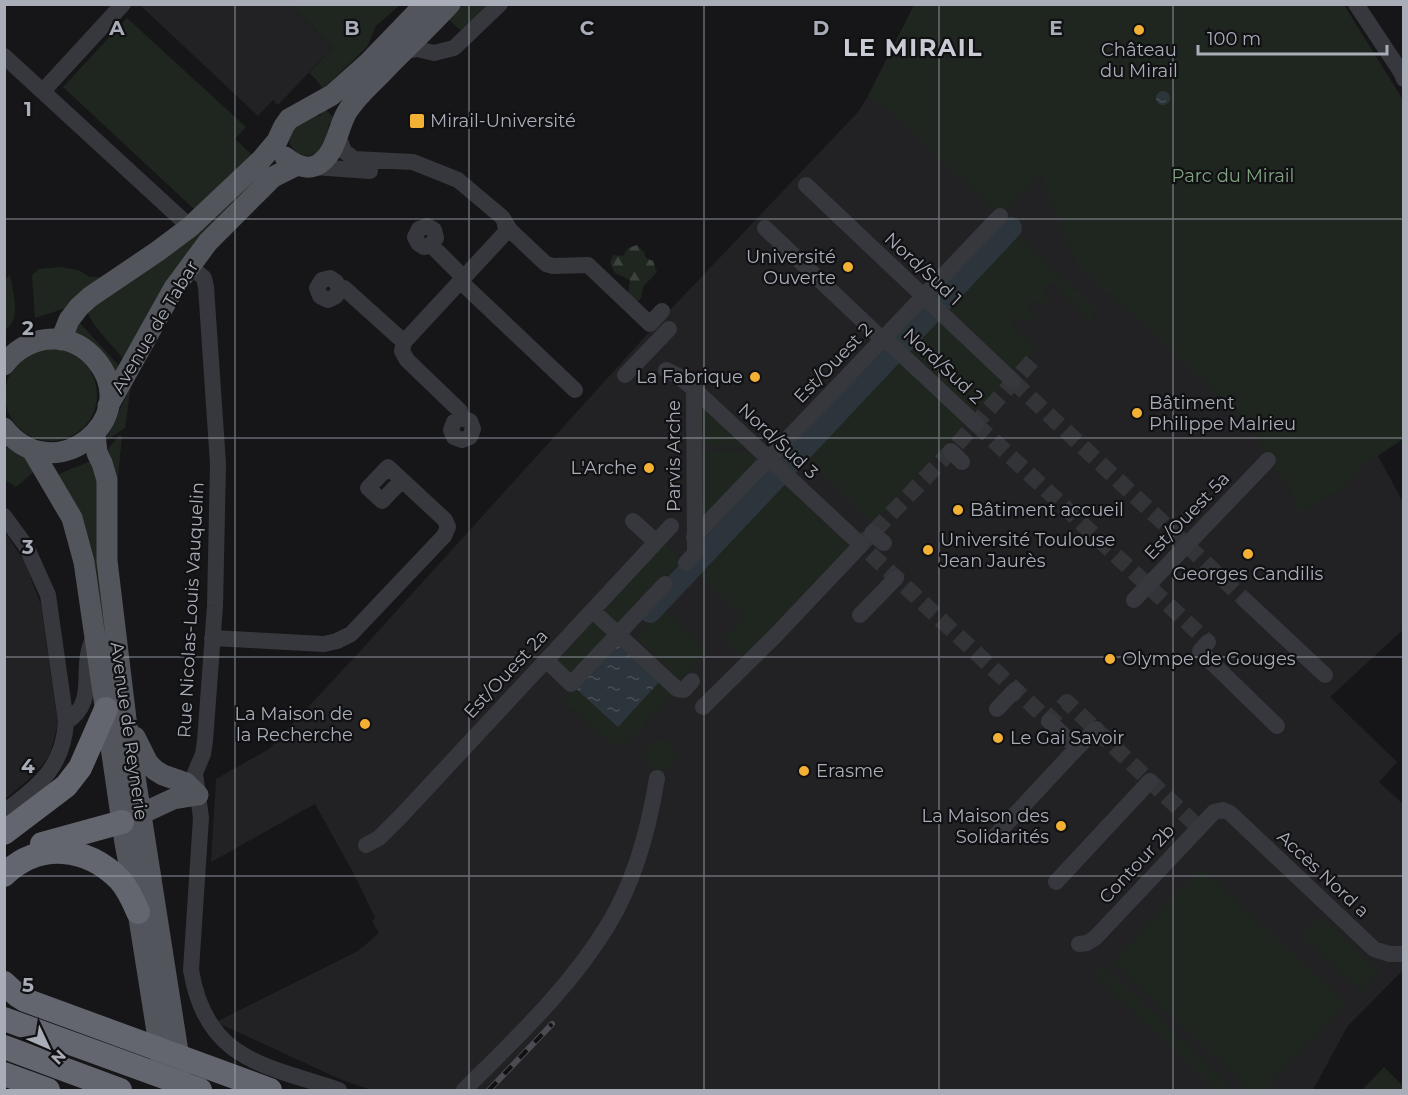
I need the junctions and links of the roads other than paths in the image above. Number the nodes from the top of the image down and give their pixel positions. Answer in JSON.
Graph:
{"nodes":[{"id":1,"x":425,"y":4,"type":"edge"},
{"id":2,"x":450,"y":4,"type":"edge"},
{"id":3,"x":500,"y":4,"type":"edge"},
{"id":4,"x":1356,"y":4,"type":"edge"},
{"id":5,"x":116,"y":7,"type":"edge"},
{"id":6,"x":427,"y":28,"type":"junction"},
{"id":7,"x":404,"y":51,"type":"junction"},
{"id":8,"x":446,"y":51,"type":"junction"},
{"id":9,"x":4,"y":56,"type":"edge"},
{"id":10,"x":1404,"y":79,"type":"edge"},
{"id":11,"x":43,"y":91,"type":"junction"},
{"id":12,"x":337,"y":134,"type":"junction"},
{"id":13,"x":277,"y":141,"type":"junction"},
{"id":14,"x":305,"y":166,"type":"junction"},
{"id":15,"x":436,"y":171,"type":"junction"},
{"id":16,"x":806,"y":185,"type":"dead end"},
{"id":17,"x":1000,"y":216,"type":"dead end"},
{"id":18,"x":505,"y":224,"type":"junction"},
{"id":19,"x":190,"y":227,"type":"junction"},
{"id":20,"x":765,"y":228,"type":"dead end"},
{"id":21,"x":431,"y":245,"type":"dead end"},
{"id":22,"x":189,"y":265,"type":"junction"},
{"id":23,"x":461,"y":279,"type":"junction"},
{"id":24,"x":339,"y":288,"type":"dead end"},
{"id":25,"x":932,"y":304,"type":"junction"},
{"id":26,"x":662,"y":311,"type":"dead end"},
{"id":27,"x":669,"y":328,"type":"dead end"},
{"id":28,"x":61,"y":340,"type":"junction"},
{"id":29,"x":404,"y":342,"type":"junction"},
{"id":30,"x":890,"y":344,"type":"junction"},
{"id":31,"x":8,"y":359,"type":"edge"},
{"id":32,"x":666,"y":370,"type":"dead end"},
{"id":33,"x":625,"y":375,"type":"dead end"},
{"id":34,"x":1013,"y":381,"type":"tunnel mouth"},
{"id":35,"x":694,"y":389,"type":"junction"},
{"id":36,"x":575,"y":390,"type":"dead end"},
{"id":37,"x":108,"y":406,"type":"junction"},
{"id":38,"x":461,"y":418,"type":"dead end"},
{"id":39,"x":976,"y":424,"type":"tunnel mouth"},
{"id":40,"x":4,"y":428,"type":"edge"},
{"id":41,"x":95,"y":434,"type":"junction"},
{"id":42,"x":32,"y":450,"type":"junction"},
{"id":43,"x":1268,"y":459,"type":"dead end"},
{"id":44,"x":775,"y":464,"type":"junction"},
{"id":45,"x":402,"y":480,"type":"dead end"},
{"id":46,"x":4,"y":516,"type":"edge"},
{"id":47,"x":633,"y":521,"type":"dead end"},
{"id":48,"x":685,"y":525,"type":"junction"},
{"id":49,"x":656,"y":542,"type":"junction"},
{"id":50,"x":686,"y":563,"type":"dead end"},
{"id":51,"x":896,"y":578,"type":"dead end"},
{"id":52,"x":665,"y":584,"type":"dead end"},
{"id":53,"x":1134,"y":600,"type":"dead end"},
{"id":54,"x":1246,"y":601,"type":"tunnel mouth"},
{"id":55,"x":593,"y":610,"type":"junction"},
{"id":56,"x":860,"y":615,"type":"dead end"},
{"id":57,"x":617,"y":635,"type":"junction"},
{"id":58,"x":94,"y":637,"type":"junction"},
{"id":59,"x":212,"y":638,"type":"junction"},
{"id":60,"x":1208,"y":642,"type":"tunnel mouth"},
{"id":61,"x":546,"y":660,"type":"junction"},
{"id":62,"x":1325,"y":675,"type":"dead end"},
{"id":63,"x":692,"y":681,"type":"dead end"},
{"id":64,"x":1016,"y":690,"type":"dead end"},
{"id":65,"x":703,"y":707,"type":"dead end"},
{"id":66,"x":998,"y":709,"type":"dead end"},
{"id":67,"x":116,"y":714,"type":"junction"},
{"id":68,"x":1049,"y":721,"type":"dead end"},
{"id":69,"x":66,"y":722,"type":"junction"},
{"id":70,"x":1277,"y":726,"type":"dead end"},
{"id":71,"x":1096,"y":729,"type":"dead end"},
{"id":72,"x":1077,"y":748,"type":"junction"},
{"id":73,"x":657,"y":778,"type":"dead end"},
{"id":74,"x":1150,"y":781,"type":"dead end"},
{"id":75,"x":198,"y":795,"type":"junction"},
{"id":76,"x":1223,"y":810,"type":"joint"},
{"id":77,"x":4,"y":812,"type":"edge"},
{"id":78,"x":131,"y":818,"type":"junction"},
{"id":79,"x":4,"y":833,"type":"edge"},
{"id":80,"x":995,"y":836,"type":"dead end"},
{"id":81,"x":366,"y":845,"type":"dead end"},
{"id":82,"x":26,"y":858,"type":"junction"},
{"id":83,"x":4,"y":875,"type":"edge"},
{"id":84,"x":1056,"y":882,"type":"dead end"},
{"id":85,"x":140,"y":922,"type":"junction"},
{"id":86,"x":1079,"y":944,"type":"dead end"},
{"id":87,"x":1403,"y":950,"type":"edge"},
{"id":88,"x":4,"y":983,"type":"edge"},
{"id":89,"x":4,"y":1019,"type":"edge"},
{"id":90,"x":4,"y":1047,"type":"edge"},
{"id":91,"x":4,"y":1074,"type":"edge"},
{"id":92,"x":48,"y":1090,"type":"edge"},
{"id":93,"x":120,"y":1090,"type":"edge"},
{"id":94,"x":166,"y":1090,"type":"edge"},
{"id":95,"x":184,"y":1090,"type":"edge"},
{"id":96,"x":200,"y":1090,"type":"edge"},
{"id":97,"x":270,"y":1090,"type":"edge"},
{"id":98,"x":339,"y":1090,"type":"edge"},
{"id":99,"x":464,"y":1090,"type":"edge"}],
"edges":[{"from":1,"to":13,"type":"main road","name":"Avenue de Tabar"},
{"from":2,"to":6,"type":"main road","name":"Avenue de Tabar"},
{"from":3,"to":8,"type":"street"},
{"from":4,"to":10,"type":"street"},
{"from":5,"to":11,"type":"street"},
{"from":6,"to":7,"type":"main road","name":"Avenue de Tabar"},
{"from":6,"to":8,"type":"street"},
{"from":7,"to":8,"type":"street"},
{"from":7,"to":12,"type":"main road","name":"Avenue de Tabar"},
{"from":9,"to":11,"type":"street"},
{"from":11,"to":19,"type":"street"},
{"from":12,"to":14,"type":"main road","name":"Avenue de Tabar"},
{"from":12,"to":15,"type":"street"},
{"from":13,"to":14,"type":"main road"},
{"from":13,"to":19,"type":"main road","name":"Avenue de Tabar"},
{"from":14,"to":15,"type":"street"},
{"from":14,"to":22,"type":"main road","name":"Avenue de Tabar"},
{"from":15,"to":18,"type":"street"},
{"from":16,"to":25,"type":"street","name":"Nord/Sud 1"},
{"from":17,"to":25,"type":"street","name":"Est/Ouest 2"},
{"from":18,"to":23,"type":"street"},
{"from":18,"to":26,"type":"street"},
{"from":19,"to":28,"type":"main road","name":"Avenue de Tabar"},
{"from":20,"to":30,"type":"street","name":"Nord/Sud 2"},
{"from":21,"to":23,"type":"street"},
{"from":22,"to":37,"type":"main road","name":"Avenue de Tabar"},
{"from":22,"to":59,"type":"street","name":"Rue Nicolas-Louis Vauquelin"},
{"from":23,"to":29,"type":"street"},
{"from":23,"to":36,"type":"street"},
{"from":24,"to":29,"type":"street"},
{"from":25,"to":30,"type":"street","name":"Est/Ouest 2"},
{"from":25,"to":34,"type":"street","name":"Nord/Sud 1"},
{"from":27,"to":33,"type":"street"},
{"from":28,"to":31,"type":"main road"},
{"from":28,"to":37,"type":"main road"},
{"from":29,"to":38,"type":"street"},
{"from":30,"to":39,"type":"street","name":"Nord/Sud 2"},
{"from":30,"to":44,"type":"street","name":"Est/Ouest 2"},
{"from":32,"to":35,"type":"street","name":"Nord/Sud 3"},
{"from":35,"to":44,"type":"street","name":"Nord/Sud 3"},
{"from":35,"to":48,"type":"street","name":"Parvis Arche"},
{"from":37,"to":41,"type":"main road","name":"Avenue de Tabar"},
{"from":40,"to":42,"type":"main road"},
{"from":41,"to":42,"type":"main road"},
{"from":41,"to":67,"type":"main road","name":"Avenue de Reynerie"},
{"from":42,"to":58,"type":"main road","name":"Avenue de Reynerie"},
{"from":43,"to":53,"type":"street","name":"Est/Ouest 5a"},
{"from":44,"to":48,"type":"street","name":"Est/Ouest 2"},
{"from":44,"to":65,"type":"street","name":"Nord/Sud 3"},
{"from":45,"to":59,"type":"street"},
{"from":46,"to":69,"type":"street"},
{"from":47,"to":49,"type":"street"},
{"from":48,"to":49,"type":"street","name":"Est/Ouest 2a"},
{"from":48,"to":50,"type":"street"},
{"from":49,"to":55,"type":"street","name":"Est/Ouest 2a"},
{"from":51,"to":56,"type":"street"},
{"from":52,"to":57,"type":"street"},
{"from":54,"to":62,"type":"street"},
{"from":55,"to":57,"type":"street"},
{"from":55,"to":61,"type":"street","name":"Est/Ouest 2a"},
{"from":57,"to":61,"type":"street"},
{"from":57,"to":63,"type":"street"},
{"from":58,"to":67,"type":"main road","name":"Avenue de Reynerie"},
{"from":58,"to":69,"type":"street"},
{"from":59,"to":75,"type":"street","name":"Rue Nicolas-Louis Vauquelin"},
{"from":60,"to":70,"type":"street"},
{"from":61,"to":81,"type":"street","name":"Est/Ouest 2a"},
{"from":64,"to":66,"type":"street"},
{"from":67,"to":75,"type":"main road"},
{"from":67,"to":78,"type":"main road","name":"Avenue de Reynerie"},
{"from":67,"to":79,"type":"highway"},
{"from":68,"to":72,"type":"street"},
{"from":69,"to":77,"type":"street"},
{"from":71,"to":72,"type":"street"},
{"from":72,"to":80,"type":"street"},
{"from":73,"to":99,"type":"street"},
{"from":74,"to":84,"type":"street"},
{"from":75,"to":78,"type":"main road"},
{"from":75,"to":98,"type":"street","name":"Rue Nicolas-Louis Vauquelin"},
{"from":76,"to":86,"type":"street","name":"Contour 2b"},
{"from":76,"to":87,"type":"street","name":"Accès Nord a"},
{"from":78,"to":82,"type":"highway"},
{"from":78,"to":85,"type":"main road"},
{"from":78,"to":95,"type":"main road","name":"Avenue de Reynerie"},
{"from":82,"to":83,"type":"highway"},
{"from":82,"to":85,"type":"highway"},
{"from":85,"to":94,"type":"main road"},
{"from":88,"to":97,"type":"highway"},
{"from":89,"to":96,"type":"highway"},
{"from":90,"to":93,"type":"highway"},
{"from":91,"to":92,"type":"highway"}]}
